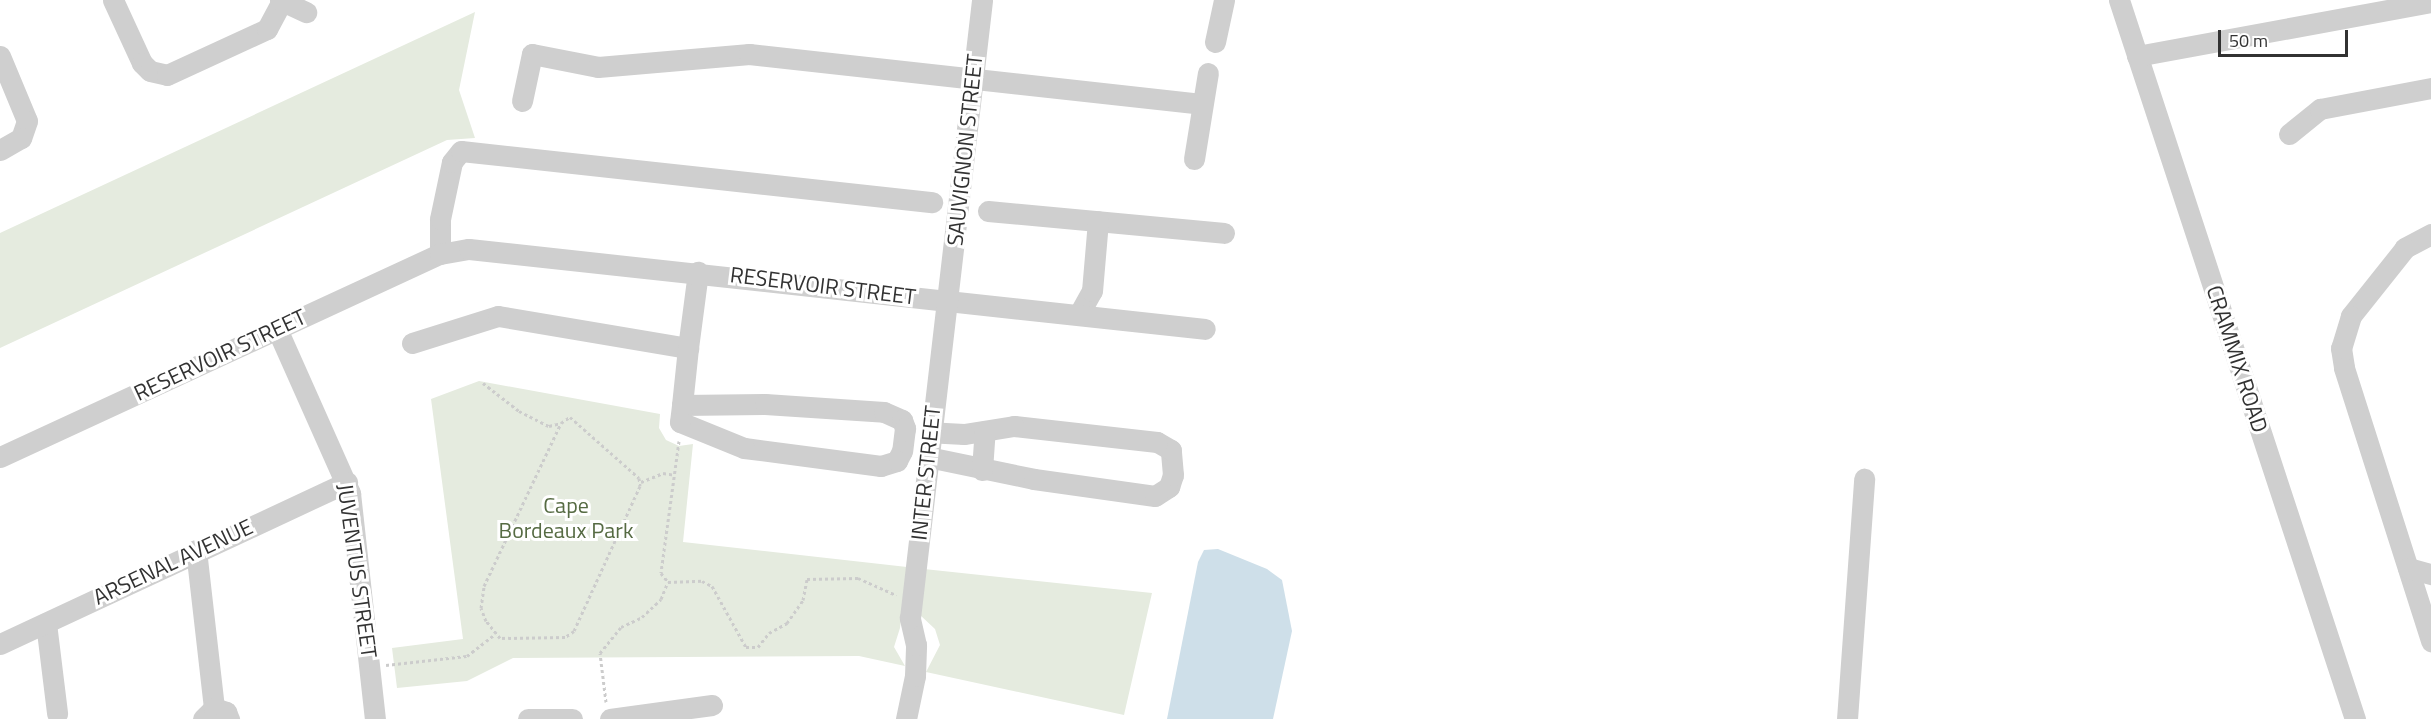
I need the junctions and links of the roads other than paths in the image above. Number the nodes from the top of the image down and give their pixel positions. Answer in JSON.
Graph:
{"nodes":[{"id":1,"x":113,"y":0,"type":"edge"},
{"id":2,"x":281,"y":0,"type":"edge"},
{"id":3,"x":982,"y":0,"type":"edge"},
{"id":4,"x":1224,"y":0,"type":"edge"},
{"id":5,"x":2119,"y":0,"type":"edge"},
{"id":6,"x":2431,"y":2,"type":"edge"},
{"id":7,"x":306,"y":12,"type":"dead end"},
{"id":8,"x":1215,"y":42,"type":"dead end"},
{"id":9,"x":0,"y":56,"type":"edge"},
{"id":10,"x":2137,"y":56,"type":"junction"},
{"id":11,"x":1208,"y":72,"type":"dead end"},
{"id":12,"x":973,"y":80,"type":"junction"},
{"id":13,"x":2431,"y":88,"type":"edge"},
{"id":14,"x":522,"y":101,"type":"dead end"},
{"id":15,"x":1202,"y":104,"type":"junction"},
{"id":16,"x":2289,"y":134,"type":"dead end"},
{"id":17,"x":0,"y":150,"type":"edge"},
{"id":18,"x":1194,"y":159,"type":"dead end"},
{"id":19,"x":932,"y":202,"type":"dead end"},
{"id":20,"x":988,"y":211,"type":"dead end"},
{"id":21,"x":1098,"y":221,"type":"junction"},
{"id":22,"x":1224,"y":233,"type":"dead end"},
{"id":23,"x":2431,"y":234,"type":"edge"},
{"id":24,"x":440,"y":254,"type":"junction"},
{"id":25,"x":698,"y":272,"type":"junction"},
{"id":26,"x":947,"y":300,"type":"junction"},
{"id":27,"x":1078,"y":314,"type":"junction"},
{"id":28,"x":277,"y":329,"type":"junction"},
{"id":29,"x":1205,"y":329,"type":"dead end"},
{"id":30,"x":412,"y":342,"type":"dead end"},
{"id":31,"x":688,"y":348,"type":"junction"},
{"id":32,"x":681,"y":414,"type":"junction"},
{"id":33,"x":985,"y":431,"type":"junction"},
{"id":34,"x":931,"y":432,"type":"junction"},
{"id":35,"x":0,"y":457,"type":"edge"},
{"id":36,"x":928,"y":457,"type":"junction"},
{"id":37,"x":981,"y":470,"type":"junction"},
{"id":38,"x":1864,"y":479,"type":"dead end"},
{"id":39,"x":347,"y":482,"type":"junction"},
{"id":40,"x":196,"y":550,"type":"junction"},
{"id":41,"x":2408,"y":568,"type":"junction"},
{"id":42,"x":2431,"y":574,"type":"edge"},
{"id":43,"x":46,"y":623,"type":"junction"},
{"id":44,"x":2431,"y":641,"type":"edge"},
{"id":45,"x":0,"y":644,"type":"edge"},
{"id":46,"x":712,"y":705,"type":"dead end"},
{"id":47,"x":608,"y":709,"type":"edge"},
{"id":48,"x":216,"y":715,"type":"edge"},
{"id":49,"x":58,"y":717,"type":"edge"},
{"id":50,"x":375,"y":719,"type":"edge"},
{"id":51,"x":528,"y":719,"type":"edge"},
{"id":52,"x":572,"y":719,"type":"edge"},
{"id":53,"x":906,"y":719,"type":"edge"},
{"id":54,"x":1847,"y":719,"type":"edge"},
{"id":55,"x":2355,"y":719,"type":"edge"}],
"edges":[{"from":1,"to":2,"type":"street"},
{"from":2,"to":7,"type":"street"},
{"from":3,"to":12,"type":"street","name":"SAUVIGNON STREET"},
{"from":4,"to":8,"type":"street"},
{"from":5,"to":10,"type":"street","name":"CRAMMIX ROAD"},
{"from":6,"to":10,"type":"street"},
{"from":9,"to":17,"type":"street"},
{"from":10,"to":55,"type":"street","name":"CRAMMIX ROAD"},
{"from":11,"to":15,"type":"street"},
{"from":12,"to":14,"type":"street"},
{"from":12,"to":15,"type":"street"},
{"from":12,"to":26,"type":"street","name":"SAUVIGNON STREET"},
{"from":13,"to":16,"type":"street"},
{"from":15,"to":18,"type":"street"},
{"from":19,"to":24,"type":"street"},
{"from":20,"to":21,"type":"street"},
{"from":21,"to":22,"type":"street"},
{"from":21,"to":27,"type":"street"},
{"from":23,"to":41,"type":"street"},
{"from":24,"to":25,"type":"street","name":"RESERVOIR STREET"},
{"from":24,"to":28,"type":"street","name":"RESERVOIR STREET"},
{"from":25,"to":26,"type":"street","name":"RESERVOIR STREET"},
{"from":25,"to":31,"type":"street"},
{"from":26,"to":27,"type":"street","name":"RESERVOIR STREET"},
{"from":26,"to":34,"type":"street","name":"INTER STREET"},
{"from":27,"to":29,"type":"street","name":"RESERVOIR STREET"},
{"from":28,"to":35,"type":"street","name":"RESERVOIR STREET"},
{"from":28,"to":39,"type":"street","name":"JUVENTUS STREET"},
{"from":30,"to":31,"type":"street"},
{"from":31,"to":32,"type":"street"},
{"from":32,"to":32,"type":"street"},
{"from":33,"to":34,"type":"street"},
{"from":33,"to":37,"type":"street"},
{"from":33,"to":37,"type":"street"},
{"from":34,"to":36,"type":"street","name":"INTER STREET"},
{"from":36,"to":37,"type":"street"},
{"from":36,"to":53,"type":"street","name":"INTER STREET"},
{"from":38,"to":54,"type":"street"},
{"from":39,"to":40,"type":"street","name":"ARSENAL AVENUE"},
{"from":39,"to":50,"type":"street","name":"JUVENTUS STREET"},
{"from":40,"to":43,"type":"street","name":"ARSENAL AVENUE"},
{"from":40,"to":48,"type":"street"},
{"from":41,"to":42,"type":"street"},
{"from":41,"to":44,"type":"street"},
{"from":43,"to":45,"type":"street","name":"ARSENAL AVENUE"},
{"from":43,"to":49,"type":"street"},
{"from":46,"to":47,"type":"street"},
{"from":51,"to":52,"type":"street"}]}
